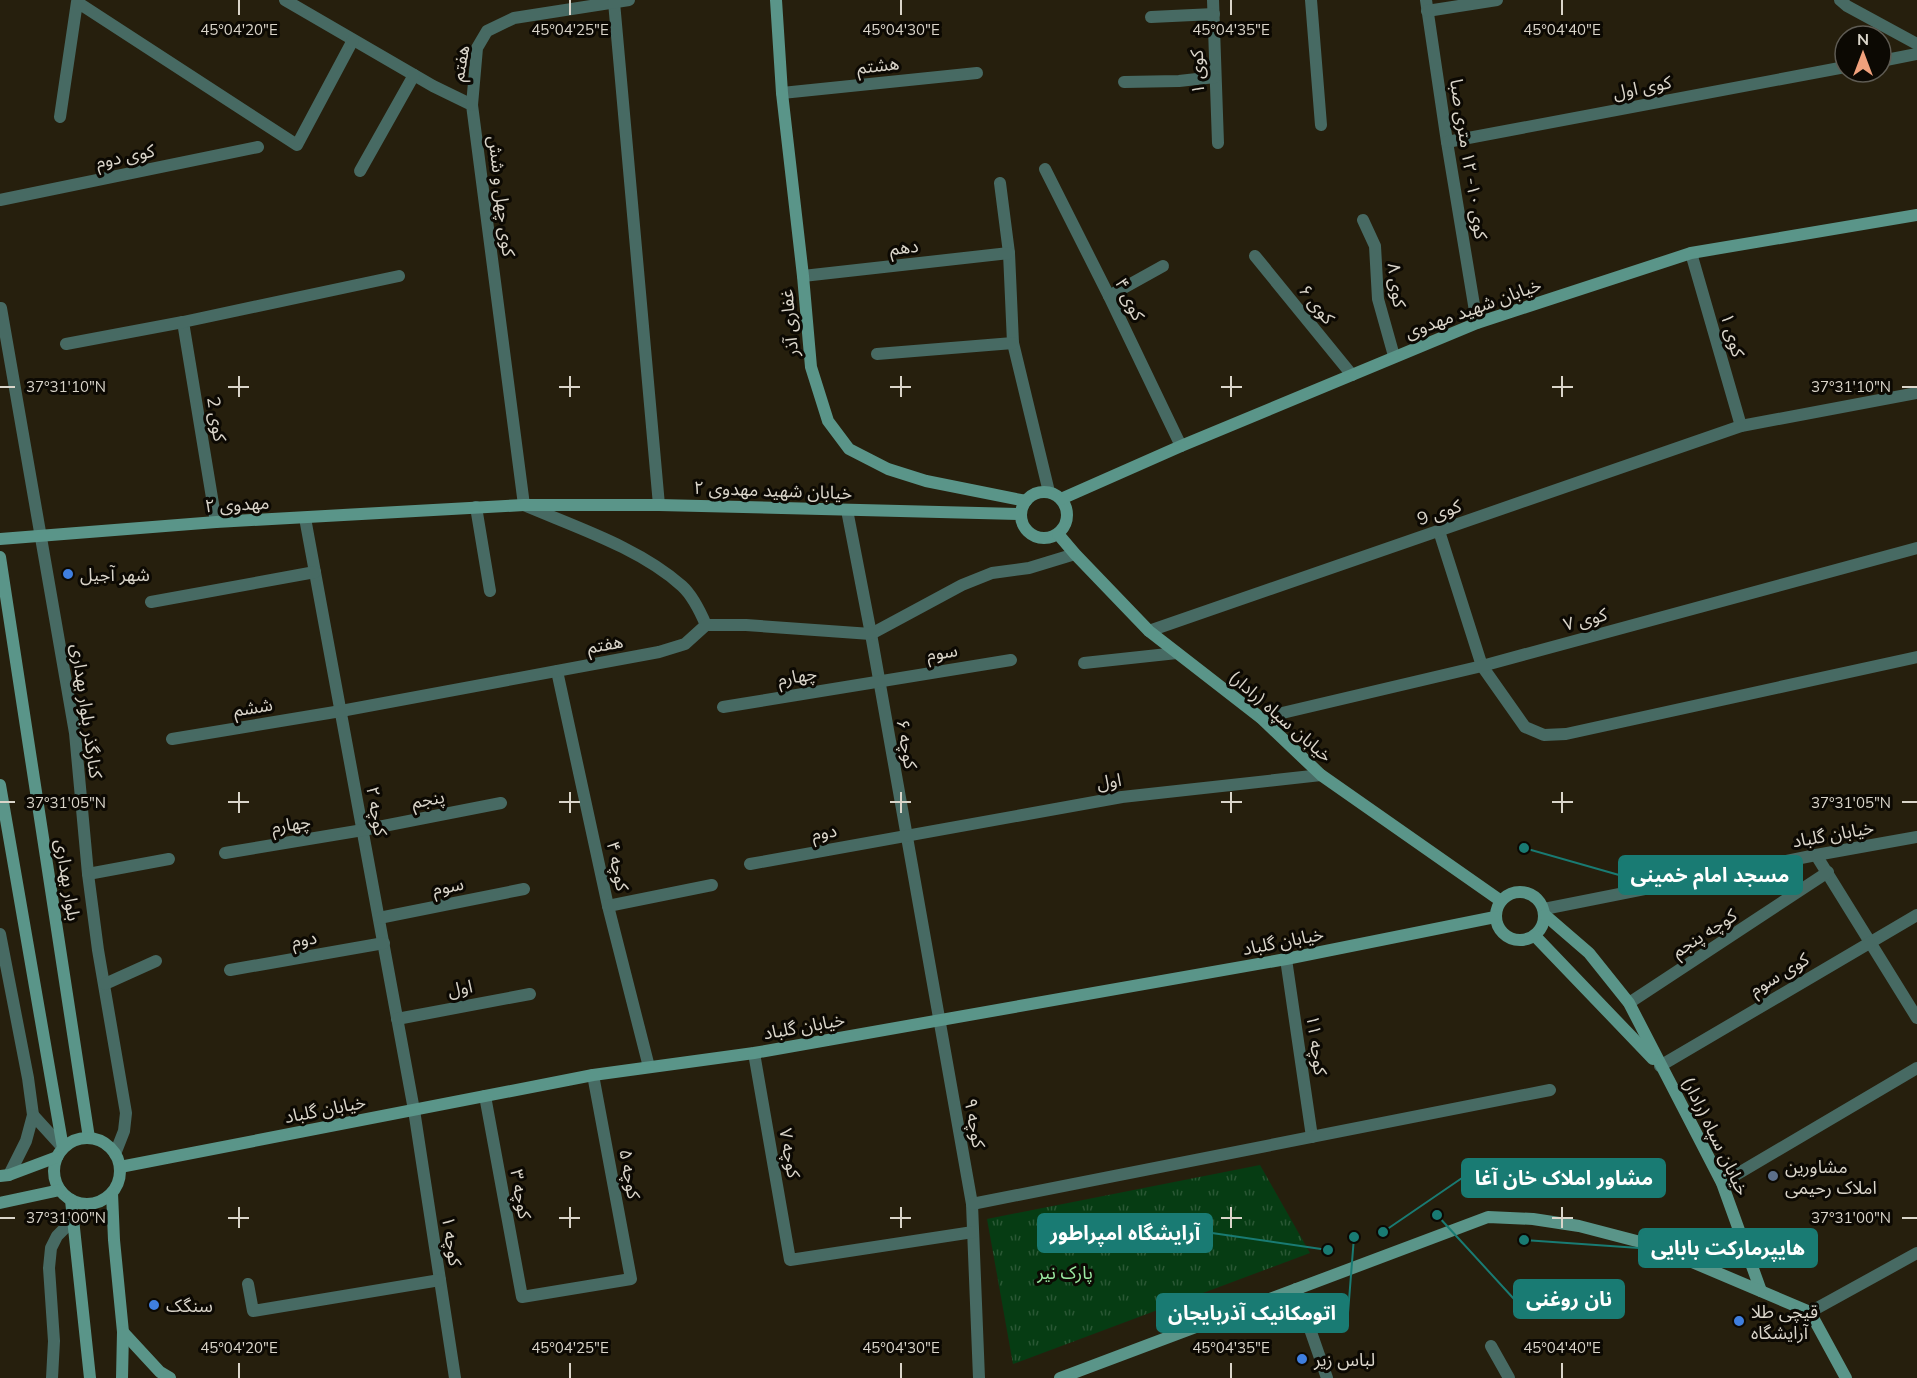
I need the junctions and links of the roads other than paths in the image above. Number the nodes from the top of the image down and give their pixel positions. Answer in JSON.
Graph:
{"nodes":[{"id":1,"x":285,"y":0,"type":"edge"},
{"id":2,"x":629,"y":0,"type":"edge"},
{"id":3,"x":776,"y":0,"type":"edge"},
{"id":4,"x":1213,"y":0,"type":"edge"},
{"id":5,"x":1311,"y":0,"type":"edge"},
{"id":6,"x":1497,"y":0,"type":"edge"},
{"id":7,"x":1840,"y":0,"type":"edge"},
{"id":8,"x":614,"y":2,"type":"junction"},
{"id":9,"x":1427,"y":5,"type":"edge"},
{"id":10,"x":1214,"y":14,"type":"junction"},
{"id":11,"x":1151,"y":17,"type":"dead end"},
{"id":12,"x":353,"y":40,"type":"junction"},
{"id":13,"x":1917,"y":44,"type":"edge"},
{"id":14,"x":1917,"y":54,"type":"edge"},
{"id":15,"x":1893,"y":59,"type":"edge"},
{"id":16,"x":1833,"y":69,"type":"edge"},
{"id":17,"x":977,"y":73,"type":"dead end"},
{"id":18,"x":414,"y":75,"type":"junction"},
{"id":19,"x":1215,"y":77,"type":"junction"},
{"id":20,"x":1124,"y":82,"type":"dead end"},
{"id":21,"x":782,"y":93,"type":"junction"},
{"id":22,"x":472,"y":105,"type":"junction"},
{"id":23,"x":60,"y":117,"type":"dead end"},
{"id":24,"x":1321,"y":125,"type":"dead end"},
{"id":25,"x":1447,"y":142,"type":"junction"},
{"id":26,"x":1218,"y":143,"type":"dead end"},
{"id":27,"x":258,"y":147,"type":"dead end"},
{"id":28,"x":1045,"y":169,"type":"dead end"},
{"id":29,"x":360,"y":171,"type":"dead end"},
{"id":30,"x":1000,"y":183,"type":"dead end"},
{"id":31,"x":0,"y":200,"type":"edge"},
{"id":32,"x":1917,"y":215,"type":"edge"},
{"id":33,"x":1363,"y":220,"type":"dead end"},
{"id":34,"x":1009,"y":253,"type":"junction"},
{"id":35,"x":1691,"y":253,"type":"junction"},
{"id":36,"x":1255,"y":256,"type":"dead end"},
{"id":37,"x":1163,"y":266,"type":"dead end"},
{"id":38,"x":399,"y":276,"type":"dead end"},
{"id":39,"x":803,"y":276,"type":"junction"},
{"id":40,"x":1109,"y":296,"type":"junction"},
{"id":41,"x":1,"y":308,"type":"edge"},
{"id":42,"x":183,"y":322,"type":"junction"},
{"id":43,"x":1477,"y":323,"type":"junction"},
{"id":44,"x":1013,"y":343,"type":"junction"},
{"id":45,"x":66,"y":344,"type":"dead end"},
{"id":46,"x":877,"y":354,"type":"dead end"},
{"id":47,"x":1394,"y":356,"type":"junction"},
{"id":48,"x":1352,"y":375,"type":"junction"},
{"id":49,"x":1917,"y":393,"type":"edge"},
{"id":50,"x":1741,"y":426,"type":"junction"},
{"id":51,"x":1181,"y":446,"type":"junction"},
{"id":52,"x":1055,"y":495,"type":"junction"},
{"id":53,"x":1026,"y":501,"type":"junction"},
{"id":54,"x":524,"y":505,"type":"junction"},
{"id":55,"x":659,"y":505,"type":"junction"},
{"id":56,"x":476,"y":507,"type":"junction"},
{"id":57,"x":847,"y":510,"type":"junction"},
{"id":58,"x":1021,"y":514,"type":"junction"},
{"id":59,"x":305,"y":518,"type":"junction"},
{"id":60,"x":216,"y":522,"type":"junction"},
{"id":61,"x":1439,"y":531,"type":"junction"},
{"id":62,"x":1059,"y":534,"type":"junction"},
{"id":63,"x":41,"y":536,"type":"junction"},
{"id":64,"x":0,"y":539,"type":"edge"},
{"id":65,"x":1917,"y":549,"type":"edge"},
{"id":66,"x":1075,"y":554,"type":"junction"},
{"id":67,"x":0,"y":556,"type":"edge"},
{"id":68,"x":315,"y":572,"type":"junction"},
{"id":69,"x":490,"y":591,"type":"dead end"},
{"id":70,"x":151,"y":602,"type":"dead end"},
{"id":71,"x":706,"y":625,"type":"junction"},
{"id":72,"x":1149,"y":631,"type":"junction"},
{"id":73,"x":871,"y":634,"type":"junction"},
{"id":74,"x":1177,"y":653,"type":"junction"},
{"id":75,"x":1917,"y":657,"type":"edge"},
{"id":76,"x":1011,"y":660,"type":"dead end"},
{"id":77,"x":1084,"y":663,"type":"dead end"},
{"id":78,"x":1482,"y":666,"type":"junction"},
{"id":79,"x":558,"y":671,"type":"junction"},
{"id":80,"x":878,"y":680,"type":"junction"},
{"id":81,"x":723,"y":707,"type":"dead end"},
{"id":82,"x":341,"y":711,"type":"junction"},
{"id":83,"x":1261,"y":718,"type":"junction"},
{"id":84,"x":172,"y":739,"type":"dead end"},
{"id":85,"x":1321,"y":775,"type":"junction"},
{"id":86,"x":0,"y":785,"type":"edge"},
{"id":87,"x":501,"y":803,"type":"dead end"},
{"id":88,"x":363,"y":830,"type":"junction"},
{"id":89,"x":906,"y":836,"type":"junction"},
{"id":90,"x":1917,"y":837,"type":"edge"},
{"id":91,"x":225,"y":853,"type":"dead end"},
{"id":92,"x":1816,"y":855,"type":"junction"},
{"id":93,"x":169,"y":859,"type":"dead end"},
{"id":94,"x":750,"y":864,"type":"dead end"},
{"id":95,"x":1828,"y":873,"type":"junction"},
{"id":96,"x":88,"y":874,"type":"junction"},
{"id":97,"x":712,"y":885,"type":"dead end"},
{"id":98,"x":524,"y":889,"type":"dead end"},
{"id":99,"x":1501,"y":901,"type":"junction"},
{"id":100,"x":608,"y":906,"type":"junction"},
{"id":101,"x":1544,"y":912,"type":"junction"},
{"id":102,"x":1917,"y":915,"type":"edge"},
{"id":103,"x":1495,"y":917,"type":"junction"},
{"id":104,"x":379,"y":918,"type":"junction"},
{"id":105,"x":0,"y":934,"type":"edge"},
{"id":106,"x":1535,"y":936,"type":"junction"},
{"id":107,"x":1870,"y":942,"type":"junction"},
{"id":108,"x":384,"y":943,"type":"junction"},
{"id":109,"x":1286,"y":959,"type":"junction"},
{"id":110,"x":156,"y":961,"type":"dead end"},
{"id":111,"x":230,"y":970,"type":"dead end"},
{"id":112,"x":105,"y":984,"type":"junction"},
{"id":113,"x":530,"y":994,"type":"dead end"},
{"id":114,"x":1629,"y":1004,"type":"junction"},
{"id":115,"x":1917,"y":1018,"type":"edge"},
{"id":116,"x":397,"y":1019,"type":"junction"},
{"id":117,"x":939,"y":1020,"type":"junction"},
{"id":118,"x":754,"y":1053,"type":"junction"},
{"id":119,"x":1660,"y":1066,"type":"junction"},
{"id":120,"x":650,"y":1067,"type":"junction"},
{"id":121,"x":1917,"y":1068,"type":"edge"},
{"id":122,"x":593,"y":1075,"type":"junction"},
{"id":123,"x":1550,"y":1090,"type":"dead end"},
{"id":124,"x":485,"y":1096,"type":"junction"},
{"id":125,"x":414,"y":1110,"type":"junction"},
{"id":126,"x":33,"y":1115,"type":"junction"},
{"id":127,"x":1312,"y":1137,"type":"junction"},
{"id":128,"x":89,"y":1138,"type":"junction"},
{"id":129,"x":60,"y":1153,"type":"junction"},
{"id":130,"x":115,"y":1154,"type":"junction"},
{"id":131,"x":120,"y":1167,"type":"junction"},
{"id":132,"x":4,"y":1175,"type":"edge"},
{"id":133,"x":1722,"y":1183,"type":"junction"},
{"id":134,"x":60,"y":1190,"type":"junction"},
{"id":135,"x":112,"y":1192,"type":"junction"},
{"id":136,"x":71,"y":1200,"type":"junction"},
{"id":137,"x":0,"y":1203,"type":"edge"},
{"id":138,"x":972,"y":1204,"type":"junction"},
{"id":139,"x":74,"y":1219,"type":"junction"},
{"id":140,"x":974,"y":1232,"type":"junction"},
{"id":141,"x":1917,"y":1253,"type":"edge"},
{"id":142,"x":440,"y":1280,"type":"junction"},
{"id":143,"x":248,"y":1284,"type":"dead end"},
{"id":144,"x":1296,"y":1289,"type":"junction"},
{"id":145,"x":1761,"y":1291,"type":"junction"},
{"id":146,"x":522,"y":1298,"type":"joint"},
{"id":147,"x":1810,"y":1312,"type":"junction"},
{"id":148,"x":123,"y":1332,"type":"junction"},
{"id":149,"x":1491,"y":1346,"type":"dead end"},
{"id":150,"x":52,"y":1378,"type":"edge"},
{"id":151,"x":90,"y":1378,"type":"edge"},
{"id":152,"x":122,"y":1378,"type":"edge"},
{"id":153,"x":170,"y":1378,"type":"edge"},
{"id":154,"x":455,"y":1378,"type":"edge"},
{"id":155,"x":979,"y":1378,"type":"edge"},
{"id":156,"x":1060,"y":1378,"type":"edge"},
{"id":157,"x":1327,"y":1378,"type":"edge"},
{"id":158,"x":1509,"y":1378,"type":"edge"},
{"id":159,"x":1846,"y":1378,"type":"edge"}],
"edges":[{"from":1,"to":12,"type":"street"},
{"from":2,"to":8,"type":"street","name":"هفتم"},
{"from":3,"to":21,"type":"street","name":"غفاری آذر"},
{"from":4,"to":10,"type":"street","name":"کوی ۱"},
{"from":5,"to":24,"type":"street"},
{"from":6,"to":9,"type":"street"},
{"from":7,"to":13,"type":"street"},
{"from":8,"to":22,"type":"street","name":"هفتم"},
{"from":8,"to":55,"type":"street"},
{"from":9,"to":25,"type":"street","name":"کوی ۱۰- ۱۲ متری صبا"},
{"from":10,"to":11,"type":"street"},
{"from":10,"to":19,"type":"street","name":"کوی ۱"},
{"from":12,"to":18,"type":"street"},
{"from":12,"to":23,"type":"street"},
{"from":14,"to":15,"type":"street"},
{"from":16,"to":25,"type":"street","name":"کوی اول"},
{"from":17,"to":21,"type":"street","name":"هشتم"},
{"from":18,"to":22,"type":"street"},
{"from":18,"to":29,"type":"street"},
{"from":19,"to":20,"type":"street"},
{"from":19,"to":26,"type":"street","name":"کوی ۱"},
{"from":21,"to":39,"type":"street","name":"غفاری آذر"},
{"from":22,"to":54,"type":"street","name":"کوی چهل و شش"},
{"from":25,"to":43,"type":"street","name":"کوی ۱۰- ۱۲ متری صبا"},
{"from":27,"to":31,"type":"street","name":"کوی دوم"},
{"from":28,"to":40,"type":"street","name":"کوی ۴"},
{"from":30,"to":34,"type":"street"},
{"from":32,"to":35,"type":"street","name":"خیابان شهید مهدوی"},
{"from":33,"to":47,"type":"street","name":"کوی ۸"},
{"from":34,"to":39,"type":"street","name":"دهم"},
{"from":34,"to":44,"type":"street"},
{"from":35,"to":43,"type":"street","name":"خیابان شهید مهدوی"},
{"from":35,"to":50,"type":"street","name":"کوی ۱"},
{"from":36,"to":48,"type":"street","name":"کوی ۶"},
{"from":37,"to":40,"type":"street"},
{"from":38,"to":42,"type":"street"},
{"from":39,"to":53,"type":"street","name":"غفاری آذر"},
{"from":40,"to":51,"type":"street","name":"کوی ۴"},
{"from":41,"to":63,"type":"street","name":"کنارگذر بلوار بهداری"},
{"from":42,"to":45,"type":"street"},
{"from":42,"to":60,"type":"street","name":"کوی 2"},
{"from":43,"to":47,"type":"street","name":"خیابان شهید مهدوی"},
{"from":44,"to":46,"type":"street"},
{"from":44,"to":52,"type":"street"},
{"from":47,"to":48,"type":"street","name":"خیابان شهید مهدوی"},
{"from":48,"to":51,"type":"street","name":"خیابان شهید مهدوی"},
{"from":49,"to":50,"type":"street","name":"کوی 9"},
{"from":50,"to":61,"type":"street","name":"کوی 9"},
{"from":51,"to":52,"type":"street","name":"خیابان شهید مهدوی"},
{"from":52,"to":53,"type":"street"},
{"from":52,"to":62,"type":"street"},
{"from":53,"to":58,"type":"street"},
{"from":54,"to":55,"type":"street","name":"خیابان شهید مهدوی ۲"},
{"from":54,"to":56,"type":"street","name":"خیابان شهید مهدوی ۲"},
{"from":54,"to":71,"type":"street"},
{"from":55,"to":57,"type":"street","name":"خیابان شهید مهدوی ۲"},
{"from":56,"to":59,"type":"street","name":"مهدوی ۲"},
{"from":56,"to":69,"type":"street"},
{"from":57,"to":58,"type":"street","name":"خیابان شهید مهدوی ۲"},
{"from":57,"to":73,"type":"street","name":"کوچه ۶"},
{"from":58,"to":62,"type":"street"},
{"from":59,"to":60,"type":"street","name":"مهدوی ۲"},
{"from":59,"to":68,"type":"street","name":"کوچه ۲"},
{"from":60,"to":63,"type":"street","name":"مهدوی ۲"},
{"from":61,"to":72,"type":"street","name":"کوی 9"},
{"from":61,"to":78,"type":"street"},
{"from":62,"to":66,"type":"street","name":"خیابان سپاه (رادار)"},
{"from":63,"to":64,"type":"street","name":"مهدوی ۲"},
{"from":63,"to":96,"type":"street","name":"کنارگذر بلوار بهداری"},
{"from":65,"to":78,"type":"street","name":"کوی ۷"},
{"from":66,"to":72,"type":"street","name":"خیابان سپاه (رادار)"},
{"from":66,"to":73,"type":"street"},
{"from":67,"to":128,"type":"street","name":"بلوار بهداری"},
{"from":68,"to":70,"type":"street"},
{"from":68,"to":82,"type":"street","name":"کوچه ۲"},
{"from":71,"to":73,"type":"street"},
{"from":71,"to":79,"type":"street","name":"هفتم"},
{"from":72,"to":74,"type":"street","name":"خیابان سپاه (رادار)"},
{"from":73,"to":80,"type":"street","name":"کوچه ۶"},
{"from":74,"to":77,"type":"street"},
{"from":74,"to":83,"type":"street","name":"خیابان سپاه (رادار)"},
{"from":75,"to":78,"type":"street"},
{"from":76,"to":80,"type":"street","name":"سوم"},
{"from":78,"to":83,"type":"street","name":"کوی ۷"},
{"from":79,"to":82,"type":"street","name":"هفتم"},
{"from":79,"to":100,"type":"street","name":"کوچه ۴"},
{"from":80,"to":81,"type":"street","name":"چهارم"},
{"from":80,"to":89,"type":"street","name":"کوچه ۶"},
{"from":82,"to":84,"type":"street","name":"ششم"},
{"from":82,"to":88,"type":"street","name":"کوچه ۲"},
{"from":83,"to":85,"type":"street","name":"خیابان سپاه (رادار)"},
{"from":85,"to":89,"type":"street","name":"اول"},
{"from":85,"to":99,"type":"street","name":"خیابان سپاه (رادار)"},
{"from":86,"to":129,"type":"street"},
{"from":87,"to":88,"type":"street","name":"پنجم"},
{"from":88,"to":91,"type":"street","name":"چهارم"},
{"from":88,"to":104,"type":"street","name":"کوچه ۲"},
{"from":89,"to":94,"type":"street","name":"دوم"},
{"from":89,"to":117,"type":"street","name":"کوچه ۶"},
{"from":90,"to":92,"type":"street","name":"خیابان گلباد"},
{"from":92,"to":95,"type":"street"},
{"from":92,"to":101,"type":"street","name":"خیابان گلباد"},
{"from":93,"to":96,"type":"street"},
{"from":95,"to":107,"type":"street"},
{"from":95,"to":114,"type":"street","name":"کوچه پنجم"},
{"from":96,"to":112,"type":"street","name":"کنارگذر بلوار بهداری"},
{"from":97,"to":100,"type":"street"},
{"from":98,"to":104,"type":"street","name":"سوم"},
{"from":99,"to":101,"type":"street"},
{"from":99,"to":103,"type":"street"},
{"from":100,"to":120,"type":"street","name":"کوچه ۴"},
{"from":101,"to":106,"type":"street"},
{"from":101,"to":114,"type":"street","name":"خیابان سپاه (رادار)"},
{"from":102,"to":107,"type":"street","name":"کوی سوم"},
{"from":103,"to":106,"type":"street"},
{"from":103,"to":109,"type":"street","name":"خیابان گلباد"},
{"from":104,"to":108,"type":"street","name":"کوچه ۲"},
{"from":105,"to":126,"type":"street"},
{"from":106,"to":119,"type":"street","name":"خیابان سپاه (رادار)"},
{"from":107,"to":115,"type":"street"},
{"from":107,"to":119,"type":"street","name":"کوی سوم"},
{"from":108,"to":111,"type":"street","name":"دوم"},
{"from":108,"to":116,"type":"street","name":"کوچه ۲"},
{"from":109,"to":117,"type":"street","name":"خیابان گلباد"},
{"from":109,"to":127,"type":"street","name":"کوچه ۱۱"},
{"from":110,"to":112,"type":"street"},
{"from":112,"to":130,"type":"street","name":"کنارگذر بلوار بهداری"},
{"from":113,"to":116,"type":"street","name":"اول"},
{"from":114,"to":119,"type":"street","name":"خیابان سپاه (رادار)"},
{"from":116,"to":125,"type":"street","name":"کوچه ۲"},
{"from":117,"to":118,"type":"street","name":"خیابان گلباد"},
{"from":117,"to":138,"type":"street","name":"کوچه ۹"},
{"from":118,"to":120,"type":"street","name":"خیابان گلباد"},
{"from":118,"to":140,"type":"street","name":"کوچه ۷"},
{"from":119,"to":133,"type":"street","name":"خیابان سپاه (رادار)"},
{"from":120,"to":122,"type":"street","name":"خیابان گلباد"},
{"from":121,"to":133,"type":"street"},
{"from":122,"to":124,"type":"street","name":"خیابان گلباد"},
{"from":122,"to":146,"type":"street","name":"کوچه ۵"},
{"from":123,"to":127,"type":"street"},
{"from":124,"to":125,"type":"street","name":"خیابان گلباد"},
{"from":124,"to":146,"type":"street","name":"کوچه ۳"},
{"from":125,"to":131,"type":"street","name":"خیابان گلباد"},
{"from":125,"to":142,"type":"street","name":"کوچه ۱"},
{"from":126,"to":129,"type":"street"},
{"from":126,"to":132,"type":"street"},
{"from":127,"to":138,"type":"street"},
{"from":128,"to":129,"type":"street"},
{"from":128,"to":130,"type":"street"},
{"from":129,"to":132,"type":"street"},
{"from":129,"to":134,"type":"street"},
{"from":130,"to":131,"type":"street"},
{"from":131,"to":135,"type":"street"},
{"from":133,"to":145,"type":"street","name":"خیابان سپاه (رادار)"},
{"from":134,"to":136,"type":"street"},
{"from":134,"to":137,"type":"street"},
{"from":135,"to":136,"type":"street"},
{"from":135,"to":148,"type":"street"},
{"from":136,"to":139,"type":"street"},
{"from":138,"to":140,"type":"street","name":"کوچه ۹"},
{"from":139,"to":150,"type":"street"},
{"from":139,"to":151,"type":"street"},
{"from":140,"to":155,"type":"street","name":"کوچه ۹"},
{"from":141,"to":147,"type":"street"},
{"from":142,"to":143,"type":"street"},
{"from":142,"to":154,"type":"street","name":"کوچه ۱"},
{"from":144,"to":145,"type":"street"},
{"from":144,"to":156,"type":"street"},
{"from":144,"to":157,"type":"street"},
{"from":145,"to":147,"type":"street"},
{"from":147,"to":159,"type":"street"},
{"from":148,"to":152,"type":"street"},
{"from":148,"to":153,"type":"street"},
{"from":149,"to":158,"type":"street"}]}
